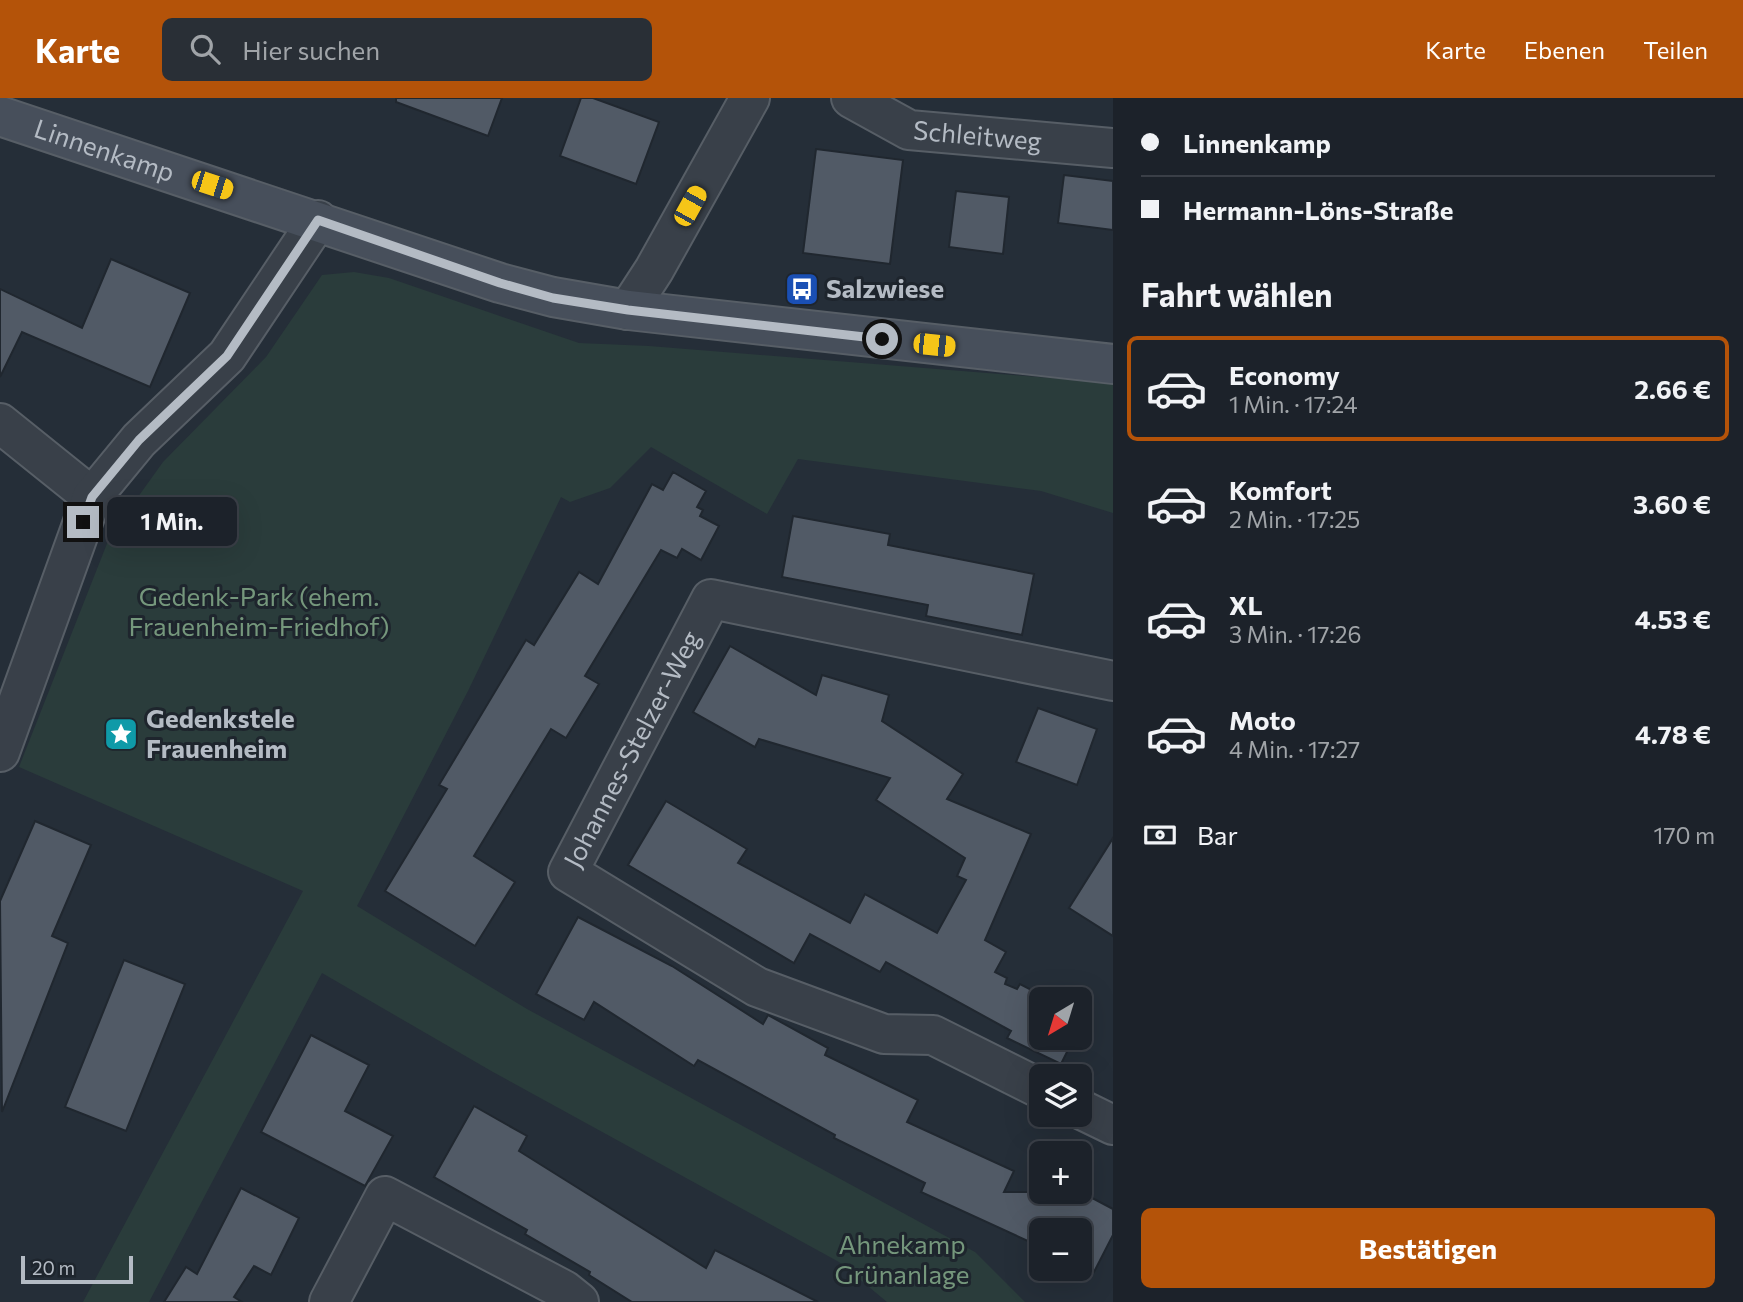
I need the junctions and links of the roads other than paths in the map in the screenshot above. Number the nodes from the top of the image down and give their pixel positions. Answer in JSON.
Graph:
{"nodes":[{"id":1,"x":750,"y":98,"type":"edge"},
{"id":2,"x":851,"y":98,"type":"edge"},
{"id":3,"x":0,"y":116,"type":"edge"},
{"id":4,"x":1113,"y":148,"type":"edge"},
{"id":5,"x":318,"y":220,"type":"junction"},
{"id":6,"x":628,"y":310,"type":"junction"},
{"id":7,"x":1113,"y":364,"type":"edge"},
{"id":8,"x":0,"y":423,"type":"edge"},
{"id":9,"x":92,"y":497,"type":"junction"},
{"id":10,"x":1113,"y":681,"type":"edge"},
{"id":11,"x":0,"y":752,"type":"edge"},
{"id":12,"x":1029,"y":1083,"type":"edge"},
{"id":13,"x":1092,"y":1115,"type":"edge"},
{"id":14,"x":1113,"y":1125,"type":"edge"},
{"id":15,"x":329,"y":1302,"type":"edge"},
{"id":16,"x":579,"y":1302,"type":"edge"}],
"edges":[{"from":1,"to":6,"type":"street"},
{"from":2,"to":4,"type":"street","name":"Schleitweg"},
{"from":3,"to":5,"type":"main road","name":"Linnenkamp"},
{"from":5,"to":6,"type":"main road","name":"Linnenkamp"},
{"from":5,"to":9,"type":"street"},
{"from":6,"to":7,"type":"main road","name":"Linnenkamp"},
{"from":8,"to":9,"type":"street"},
{"from":9,"to":11,"type":"street"},
{"from":10,"to":12,"type":"street","name":"Johannes-Stelzer-Weg"},
{"from":13,"to":14,"type":"street"},
{"from":15,"to":16,"type":"street"}]}
